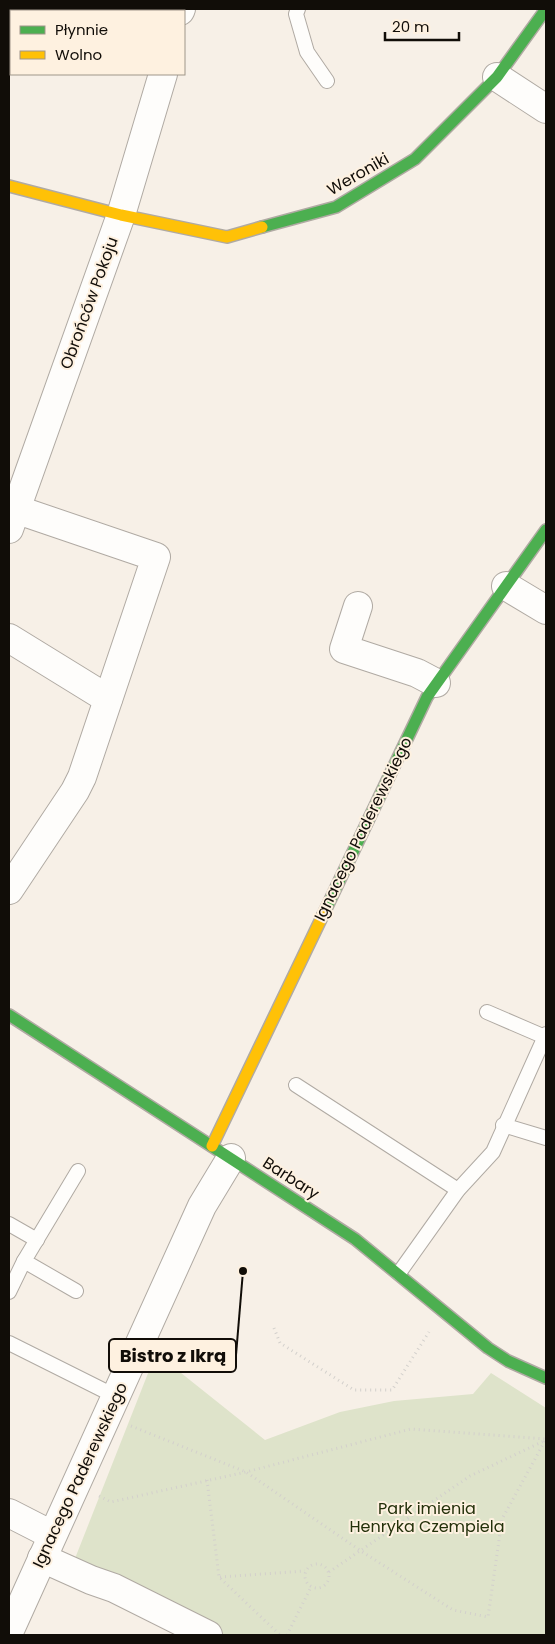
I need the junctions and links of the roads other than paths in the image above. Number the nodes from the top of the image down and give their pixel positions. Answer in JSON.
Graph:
{"nodes":[{"id":1,"x":298,"y":9,"type":"edge"},
{"id":2,"x":546,"y":9,"type":"edge"},
{"id":3,"x":163,"y":75,"type":"edge"},
{"id":4,"x":497,"y":78,"type":"junction"},
{"id":5,"x":327,"y":81,"type":"dead end"},
{"id":6,"x":546,"y":109,"type":"edge"},
{"id":7,"x":9,"y":186,"type":"edge"},
{"id":8,"x":121,"y":215,"type":"junction"},
{"id":9,"x":12,"y":519,"type":"edge"},
{"id":10,"x":546,"y":530,"type":"edge"},
{"id":11,"x":506,"y":586,"type":"junction"},
{"id":12,"x":358,"y":606,"type":"dead end"},
{"id":13,"x":546,"y":610,"type":"edge"},
{"id":14,"x":9,"y":638,"type":"edge"},
{"id":15,"x":436,"y":683,"type":"junction"},
{"id":16,"x":108,"y":699,"type":"junction"},
{"id":17,"x":9,"y":890,"type":"edge"},
{"id":18,"x":487,"y":1012,"type":"dead end"},
{"id":19,"x":9,"y":1014,"type":"edge"},
{"id":20,"x":546,"y":1036,"type":"edge"},
{"id":21,"x":296,"y":1085,"type":"dead end"},
{"id":22,"x":504,"y":1125,"type":"junction"},
{"id":23,"x":546,"y":1138,"type":"edge"},
{"id":24,"x":221,"y":1152,"type":"junction"},
{"id":25,"x":78,"y":1171,"type":"dead end"},
{"id":26,"x":458,"y":1190,"type":"junction"},
{"id":27,"x":9,"y":1224,"type":"edge"},
{"id":28,"x":37,"y":1240,"type":"junction"},
{"id":29,"x":24,"y":1261,"type":"junction"},
{"id":30,"x":399,"y":1273,"type":"junction"},
{"id":31,"x":76,"y":1291,"type":"dead end"},
{"id":32,"x":9,"y":1292,"type":"edge"},
{"id":33,"x":9,"y":1343,"type":"edge"},
{"id":34,"x":546,"y":1378,"type":"edge"},
{"id":35,"x":117,"y":1397,"type":"junction"},
{"id":36,"x":9,"y":1513,"type":"edge"},
{"id":37,"x":47,"y":1546,"type":"junction"},
{"id":38,"x":9,"y":1632,"type":"edge"},
{"id":39,"x":208,"y":1635,"type":"edge"}],
"edges":[{"from":1,"to":5,"type":"lane"},
{"from":2,"to":4,"type":"street","name":"Weroniki"},
{"from":3,"to":8,"type":"street","name":"Obrońców Pokoju"},
{"from":4,"to":6,"type":"street"},
{"from":4,"to":8,"type":"street","name":"Weroniki"},
{"from":7,"to":8,"type":"street","name":"Weroniki"},
{"from":8,"to":9,"type":"street","name":"Obrońców Pokoju"},
{"from":9,"to":16,"type":"street"},
{"from":10,"to":11,"type":"street","name":"Ignacego Paderewskiego"},
{"from":11,"to":13,"type":"street"},
{"from":11,"to":15,"type":"street","name":"Ignacego Paderewskiego"},
{"from":12,"to":15,"type":"street"},
{"from":14,"to":16,"type":"street"},
{"from":15,"to":24,"type":"street","name":"Ignacego Paderewskiego"},
{"from":16,"to":17,"type":"street"},
{"from":18,"to":20,"type":"lane"},
{"from":19,"to":24,"type":"street","name":"Barbary"},
{"from":20,"to":22,"type":"lane"},
{"from":21,"to":26,"type":"lane"},
{"from":22,"to":23,"type":"lane"},
{"from":22,"to":26,"type":"lane"},
{"from":24,"to":30,"type":"street","name":"Barbary"},
{"from":24,"to":35,"type":"street","name":"Ignacego Paderewskiego"},
{"from":25,"to":28,"type":"lane"},
{"from":26,"to":30,"type":"lane"},
{"from":27,"to":28,"type":"lane"},
{"from":28,"to":29,"type":"lane"},
{"from":29,"to":31,"type":"lane"},
{"from":29,"to":32,"type":"lane"},
{"from":30,"to":34,"type":"street","name":"Barbary"},
{"from":33,"to":35,"type":"lane"},
{"from":35,"to":37,"type":"street","name":"Ignacego Paderewskiego"},
{"from":36,"to":37,"type":"street"},
{"from":37,"to":38,"type":"street","name":"Ignacego Paderewskiego"},
{"from":37,"to":39,"type":"street"}]}
